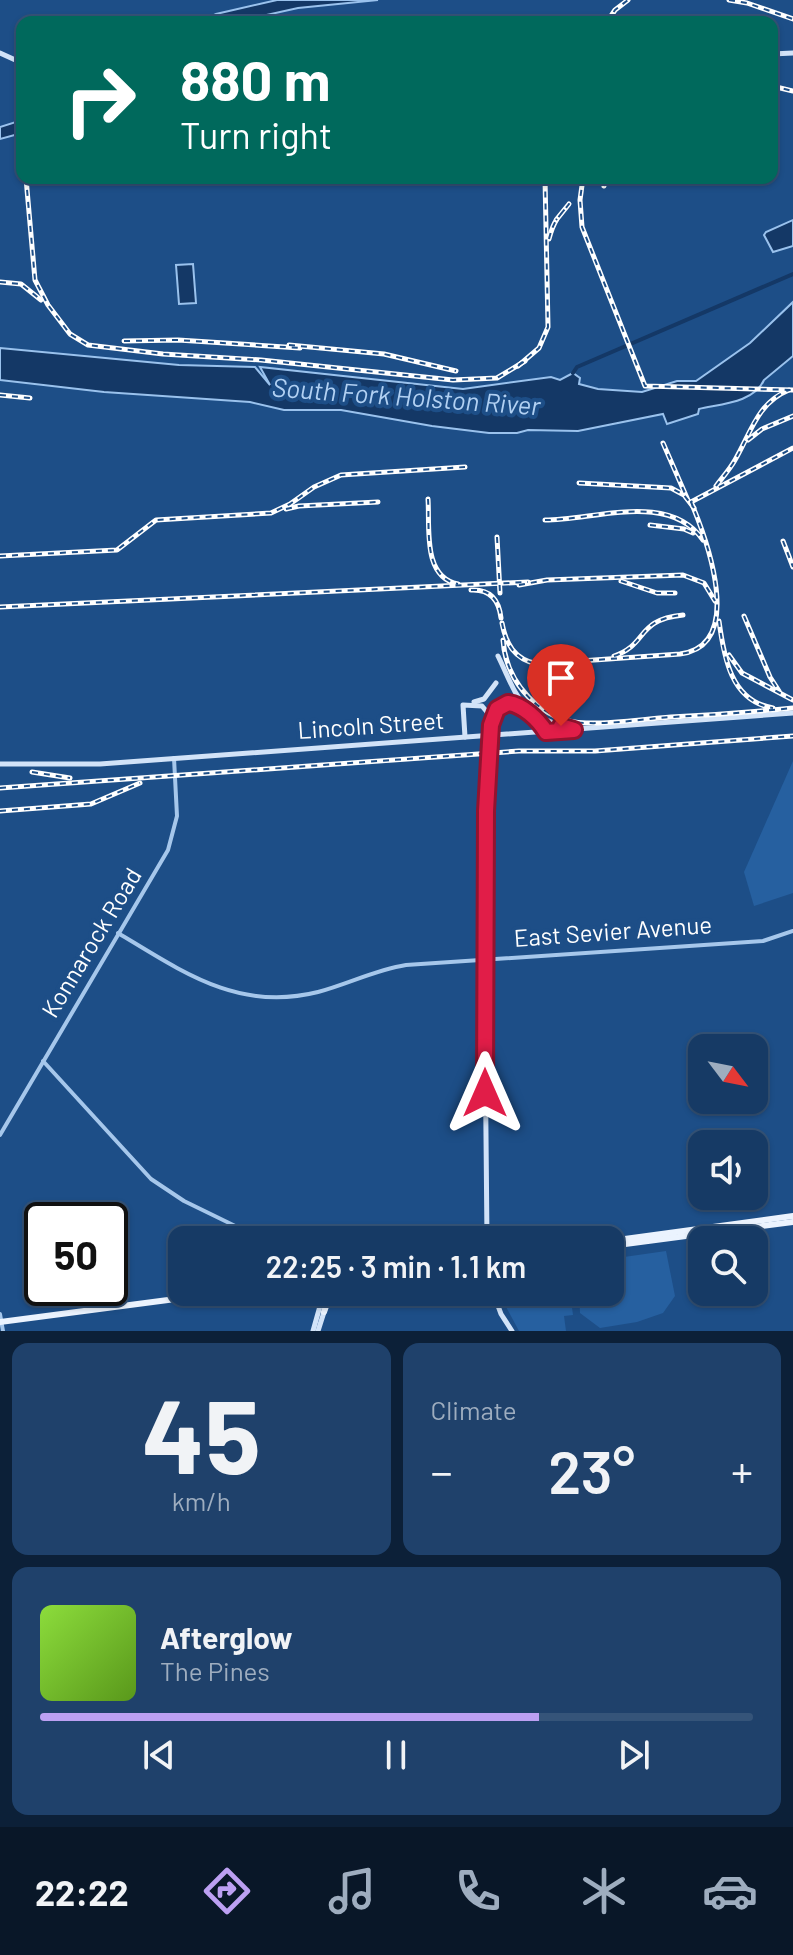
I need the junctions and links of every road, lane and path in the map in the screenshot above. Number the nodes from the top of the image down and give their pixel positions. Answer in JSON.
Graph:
{"nodes":[{"id":1,"x":498,"y":656,"type":"dead end"},
{"id":2,"x":496,"y":683,"type":"dead end"},
{"id":3,"x":465,"y":704,"type":"junction"},
{"id":4,"x":793,"y":713,"type":"edge"},
{"id":5,"x":537,"y":720,"type":"junction"},
{"id":6,"x":491,"y":725,"type":"junction"},
{"id":7,"x":574,"y":730,"type":"junction"},
{"id":8,"x":537,"y":732,"type":"junction"},
{"id":9,"x":546,"y":732,"type":"junction"},
{"id":10,"x":465,"y":737,"type":"junction"},
{"id":11,"x":174,"y":758,"type":"junction"},
{"id":12,"x":0,"y":764,"type":"edge"},
{"id":13,"x":793,"y":931,"type":"edge"},
{"id":14,"x":118,"y":933,"type":"junction"},
{"id":15,"x":486,"y":959,"type":"junction"},
{"id":16,"x":43,"y":1061,"type":"junction"},
{"id":17,"x":0,"y":1135,"type":"edge"},
{"id":18,"x":793,"y":1219,"type":"edge"},
{"id":19,"x":235,"y":1226,"type":"edge"},
{"id":20,"x":487,"y":1226,"type":"edge"},
{"id":21,"x":624,"y":1242,"type":"edge"},
{"id":22,"x":168,"y":1300,"type":"edge"},
{"id":23,"x":321,"y":1306,"type":"edge"},
{"id":24,"x":325,"y":1306,"type":"edge"},
{"id":25,"x":498,"y":1306,"type":"edge"},
{"id":26,"x":324,"y":1312,"type":"joint"},
{"id":27,"x":0,"y":1314,"type":"edge"},
{"id":28,"x":1,"y":1322,"type":"edge"},
{"id":29,"x":3,"y":1331,"type":"edge"},
{"id":30,"x":315,"y":1331,"type":"edge"},
{"id":31,"x":512,"y":1331,"type":"edge"}],
"edges":[{"from":1,"to":7,"type":"main road"},
{"from":2,"to":3,"type":"main road"},
{"from":3,"to":6,"type":"main road"},
{"from":3,"to":10,"type":"main road"},
{"from":4,"to":7,"type":"main road","name":"Lincoln Street"},
{"from":5,"to":6,"type":"main road"},
{"from":5,"to":8,"type":"main road"},
{"from":5,"to":9,"type":"main road"},
{"from":6,"to":15,"type":"main road","bridge":true},
{"from":7,"to":9,"type":"main road","name":"Lincoln Street"},
{"from":8,"to":9,"type":"main road","name":"Lincoln Street"},
{"from":8,"to":10,"type":"main road","name":"Lincoln Street"},
{"from":10,"to":11,"type":"main road","name":"Lincoln Street"},
{"from":11,"to":12,"type":"main road","name":"Lincoln Street"},
{"from":11,"to":14,"type":"street","name":"Konnarock Road"},
{"from":13,"to":15,"type":"street","name":"East Sevier Avenue"},
{"from":14,"to":15,"type":"street","name":"East Sevier Avenue"},
{"from":14,"to":16,"type":"street","name":"Konnarock Road"},
{"from":15,"to":20,"type":"main road"},
{"from":16,"to":17,"type":"street","name":"Konnarock Road"},
{"from":16,"to":19,"type":"street"},
{"from":18,"to":21,"type":"main road"},
{"from":22,"to":28,"type":"main road"},
{"from":23,"to":30,"type":"main road"},
{"from":24,"to":26,"type":"main road"},
{"from":25,"to":31,"type":"main road"},
{"from":26,"to":30,"type":"main road"},
{"from":27,"to":28,"type":"street"},
{"from":28,"to":29,"type":"street"}]}
